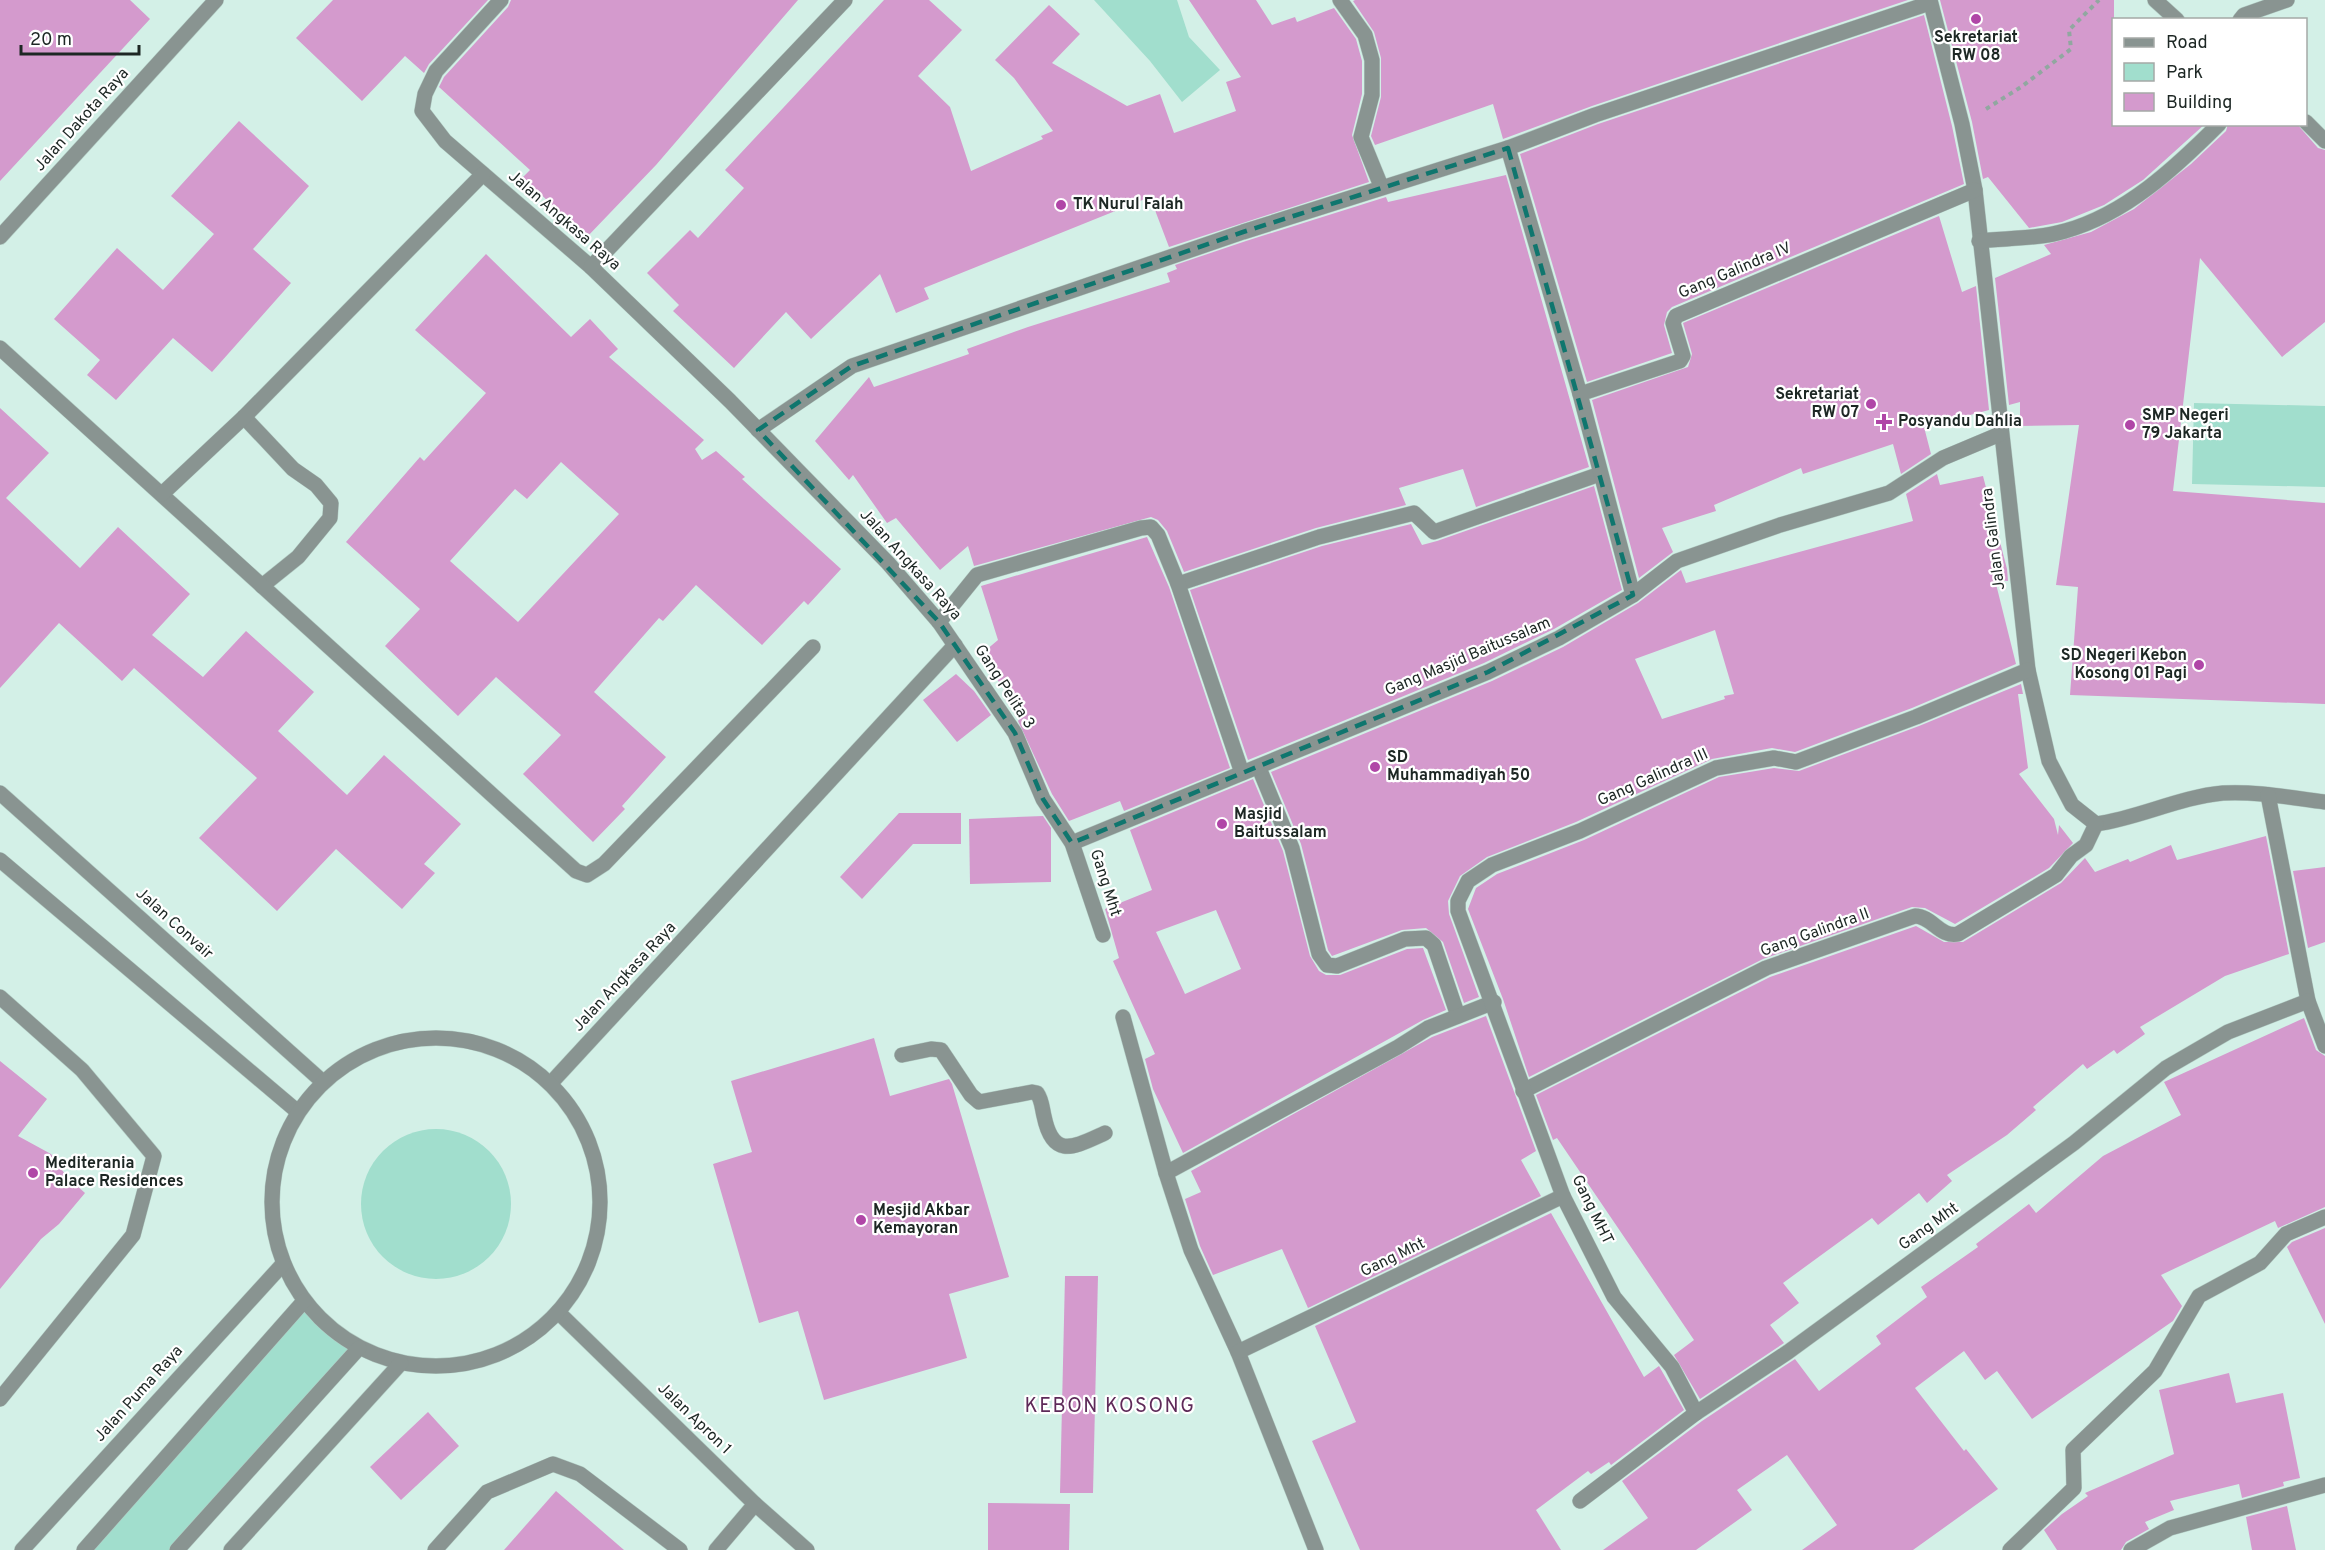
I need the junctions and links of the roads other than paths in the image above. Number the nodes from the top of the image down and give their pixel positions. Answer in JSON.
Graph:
{"nodes":[{"id":1,"x":216,"y":0,"type":"edge"},
{"id":2,"x":501,"y":0,"type":"edge"},
{"id":3,"x":845,"y":0,"type":"edge"},
{"id":4,"x":1340,"y":0,"type":"edge"},
{"id":5,"x":2155,"y":0,"type":"edge"},
{"id":6,"x":2287,"y":0,"type":"edge"},
{"id":7,"x":1930,"y":1,"type":"edge"},
{"id":8,"x":2175,"y":18,"type":"edge"},
{"id":9,"x":2242,"y":18,"type":"edge"},
{"id":10,"x":2307,"y":123,"type":"edge"},
{"id":11,"x":2217,"y":126,"type":"edge"},
{"id":12,"x":2325,"y":141,"type":"edge"},
{"id":13,"x":1508,"y":148,"type":"junction"},
{"id":14,"x":483,"y":174,"type":"junction"},
{"id":15,"x":1381,"y":186,"type":"junction"},
{"id":16,"x":1975,"y":190,"type":"junction"},
{"id":17,"x":0,"y":237,"type":"edge"},
{"id":18,"x":1978,"y":241,"type":"junction"},
{"id":19,"x":591,"y":267,"type":"junction"},
{"id":20,"x":0,"y":348,"type":"edge"},
{"id":21,"x":1580,"y":394,"type":"junction"},
{"id":22,"x":244,"y":417,"type":"junction"},
{"id":23,"x":758,"y":430,"type":"junction"},
{"id":24,"x":2000,"y":434,"type":"junction"},
{"id":25,"x":1600,"y":474,"type":"junction"},
{"id":26,"x":162,"y":494,"type":"junction"},
{"id":27,"x":1178,"y":584,"type":"junction"},
{"id":28,"x":262,"y":586,"type":"junction"},
{"id":29,"x":1633,"y":596,"type":"junction"},
{"id":30,"x":939,"y":622,"type":"junction"},
{"id":31,"x":956,"y":645,"type":"junction"},
{"id":32,"x":813,"y":647,"type":"dead end"},
{"id":33,"x":2028,"y":670,"type":"junction"},
{"id":34,"x":1259,"y":768,"type":"junction"},
{"id":35,"x":1242,"y":773,"type":"junction"},
{"id":36,"x":0,"y":793,"type":"edge"},
{"id":37,"x":2268,"y":795,"type":"junction"},
{"id":38,"x":2325,"y":801,"type":"edge"},
{"id":39,"x":2096,"y":824,"type":"junction"},
{"id":40,"x":1072,"y":843,"type":"junction"},
{"id":41,"x":0,"y":860,"type":"edge"},
{"id":42,"x":1468,"y":880,"type":"joint"},
{"id":43,"x":1103,"y":936,"type":"dead end"},
{"id":44,"x":0,"y":997,"type":"edge"},
{"id":45,"x":2308,"y":1001,"type":"junction"},
{"id":46,"x":1494,"y":1002,"type":"junction"},
{"id":47,"x":1458,"y":1016,"type":"junction"},
{"id":48,"x":1123,"y":1017,"type":"dead end"},
{"id":49,"x":2325,"y":1046,"type":"edge"},
{"id":50,"x":902,"y":1055,"type":"dead end"},
{"id":51,"x":323,"y":1082,"type":"junction"},
{"id":52,"x":551,"y":1083,"type":"junction"},
{"id":53,"x":1523,"y":1091,"type":"junction"},
{"id":54,"x":297,"y":1112,"type":"junction"},
{"id":55,"x":1105,"y":1133,"type":"dead end"},
{"id":56,"x":1166,"y":1173,"type":"junction"},
{"id":57,"x":1563,"y":1196,"type":"junction"},
{"id":58,"x":2325,"y":1217,"type":"edge"},
{"id":59,"x":283,"y":1264,"type":"junction"},
{"id":60,"x":304,"y":1301,"type":"junction"},
{"id":61,"x":558,"y":1312,"type":"junction"},
{"id":62,"x":359,"y":1348,"type":"junction"},
{"id":63,"x":1238,"y":1352,"type":"junction"},
{"id":64,"x":401,"y":1363,"type":"junction"},
{"id":65,"x":0,"y":1399,"type":"edge"},
{"id":66,"x":1696,"y":1413,"type":"junction"},
{"id":67,"x":2325,"y":1485,"type":"edge"},
{"id":68,"x":1581,"y":1501,"type":"dead end"},
{"id":69,"x":755,"y":1504,"type":"junction"},
{"id":70,"x":22,"y":1550,"type":"edge"},
{"id":71,"x":84,"y":1550,"type":"edge"},
{"id":72,"x":177,"y":1550,"type":"edge"},
{"id":73,"x":231,"y":1550,"type":"edge"},
{"id":74,"x":435,"y":1550,"type":"edge"},
{"id":75,"x":680,"y":1550,"type":"edge"},
{"id":76,"x":716,"y":1550,"type":"edge"},
{"id":77,"x":807,"y":1550,"type":"edge"},
{"id":78,"x":1316,"y":1550,"type":"edge"},
{"id":79,"x":2010,"y":1550,"type":"edge"},
{"id":80,"x":2132,"y":1550,"type":"edge"}],
"edges":[{"from":1,"to":17,"type":"street","name":"Jalan Dakota Raya"},
{"from":2,"to":14,"type":"street","name":"Jalan Angkasa Raya"},
{"from":3,"to":19,"type":"street"},
{"from":4,"to":15,"type":"street"},
{"from":5,"to":8,"type":"street"},
{"from":6,"to":9,"type":"street"},
{"from":7,"to":13,"type":"street"},
{"from":7,"to":16,"type":"street","name":"Jalan Galindra"},
{"from":10,"to":12,"type":"street"},
{"from":11,"to":18,"type":"street"},
{"from":13,"to":15,"type":"street"},
{"from":13,"to":21,"type":"street"},
{"from":14,"to":19,"type":"street","name":"Jalan Angkasa Raya"},
{"from":14,"to":22,"type":"street"},
{"from":15,"to":23,"type":"street"},
{"from":16,"to":18,"type":"street","name":"Jalan Galindra"},
{"from":16,"to":21,"type":"street","name":"Gang Galindra IV"},
{"from":18,"to":24,"type":"street","name":"Jalan Galindra"},
{"from":19,"to":23,"type":"street","name":"Jalan Angkasa Raya"},
{"from":20,"to":26,"type":"street"},
{"from":21,"to":25,"type":"street"},
{"from":22,"to":26,"type":"street"},
{"from":22,"to":28,"type":"street"},
{"from":23,"to":30,"type":"street","name":"Jalan Angkasa Raya"},
{"from":24,"to":29,"type":"street","name":"Gang Masjid Baitussalam"},
{"from":24,"to":33,"type":"street","name":"Jalan Galindra"},
{"from":25,"to":27,"type":"street"},
{"from":25,"to":29,"type":"street"},
{"from":26,"to":28,"type":"street"},
{"from":27,"to":30,"type":"street"},
{"from":27,"to":35,"type":"street"},
{"from":28,"to":32,"type":"street"},
{"from":29,"to":34,"type":"street","name":"Gang Masjid Baitussalam"},
{"from":30,"to":31,"type":"street","name":"Jalan Angkasa Raya"},
{"from":31,"to":40,"type":"street","name":"Gang Pelita 3"},
{"from":31,"to":52,"type":"street","name":"Jalan Angkasa Raya"},
{"from":33,"to":39,"type":"street","name":"Jalan Galindra"},
{"from":33,"to":42,"type":"street","name":"Gang Galindra III"},
{"from":34,"to":35,"type":"street","name":"Gang Masjid Baitussalam"},
{"from":34,"to":47,"type":"street"},
{"from":35,"to":40,"type":"street","name":"Gang Masjid Baitussalam"},
{"from":36,"to":51,"type":"street","name":"Jalan Convair"},
{"from":37,"to":38,"type":"street"},
{"from":37,"to":39,"type":"street"},
{"from":37,"to":45,"type":"street"},
{"from":39,"to":53,"type":"street","name":"Gang Galindra II"},
{"from":40,"to":43,"type":"street","name":"Gang Mht"},
{"from":41,"to":54,"type":"street"},
{"from":42,"to":46,"type":"street","name":"Gang MHT"},
{"from":44,"to":65,"type":"street"},
{"from":45,"to":49,"type":"street"},
{"from":45,"to":66,"type":"street","name":"Gang Mht"},
{"from":46,"to":47,"type":"street"},
{"from":46,"to":53,"type":"street","name":"Gang MHT"},
{"from":47,"to":56,"type":"street"},
{"from":48,"to":56,"type":"street"},
{"from":50,"to":55,"type":"street"},
{"from":51,"to":52,"type":"street"},
{"from":51,"to":54,"type":"street"},
{"from":52,"to":61,"type":"street"},
{"from":53,"to":57,"type":"street","name":"Gang MHT"},
{"from":54,"to":59,"type":"street"},
{"from":56,"to":63,"type":"street"},
{"from":57,"to":63,"type":"street","name":"Gang Mht"},
{"from":57,"to":66,"type":"street","name":"Gang MHT"},
{"from":58,"to":79,"type":"street"},
{"from":59,"to":60,"type":"street"},
{"from":59,"to":70,"type":"street","name":"Jalan Puma Raya"},
{"from":60,"to":62,"type":"street"},
{"from":60,"to":71,"type":"street"},
{"from":61,"to":64,"type":"street"},
{"from":61,"to":69,"type":"street","name":"Jalan Apron 1"},
{"from":62,"to":64,"type":"street"},
{"from":62,"to":72,"type":"street"},
{"from":63,"to":78,"type":"street"},
{"from":64,"to":73,"type":"street"},
{"from":66,"to":68,"type":"street","name":"Gang Mht"},
{"from":67,"to":80,"type":"street"},
{"from":69,"to":76,"type":"street"},
{"from":69,"to":77,"type":"street","name":"Jalan Apron 1"},
{"from":74,"to":75,"type":"street"}]}
